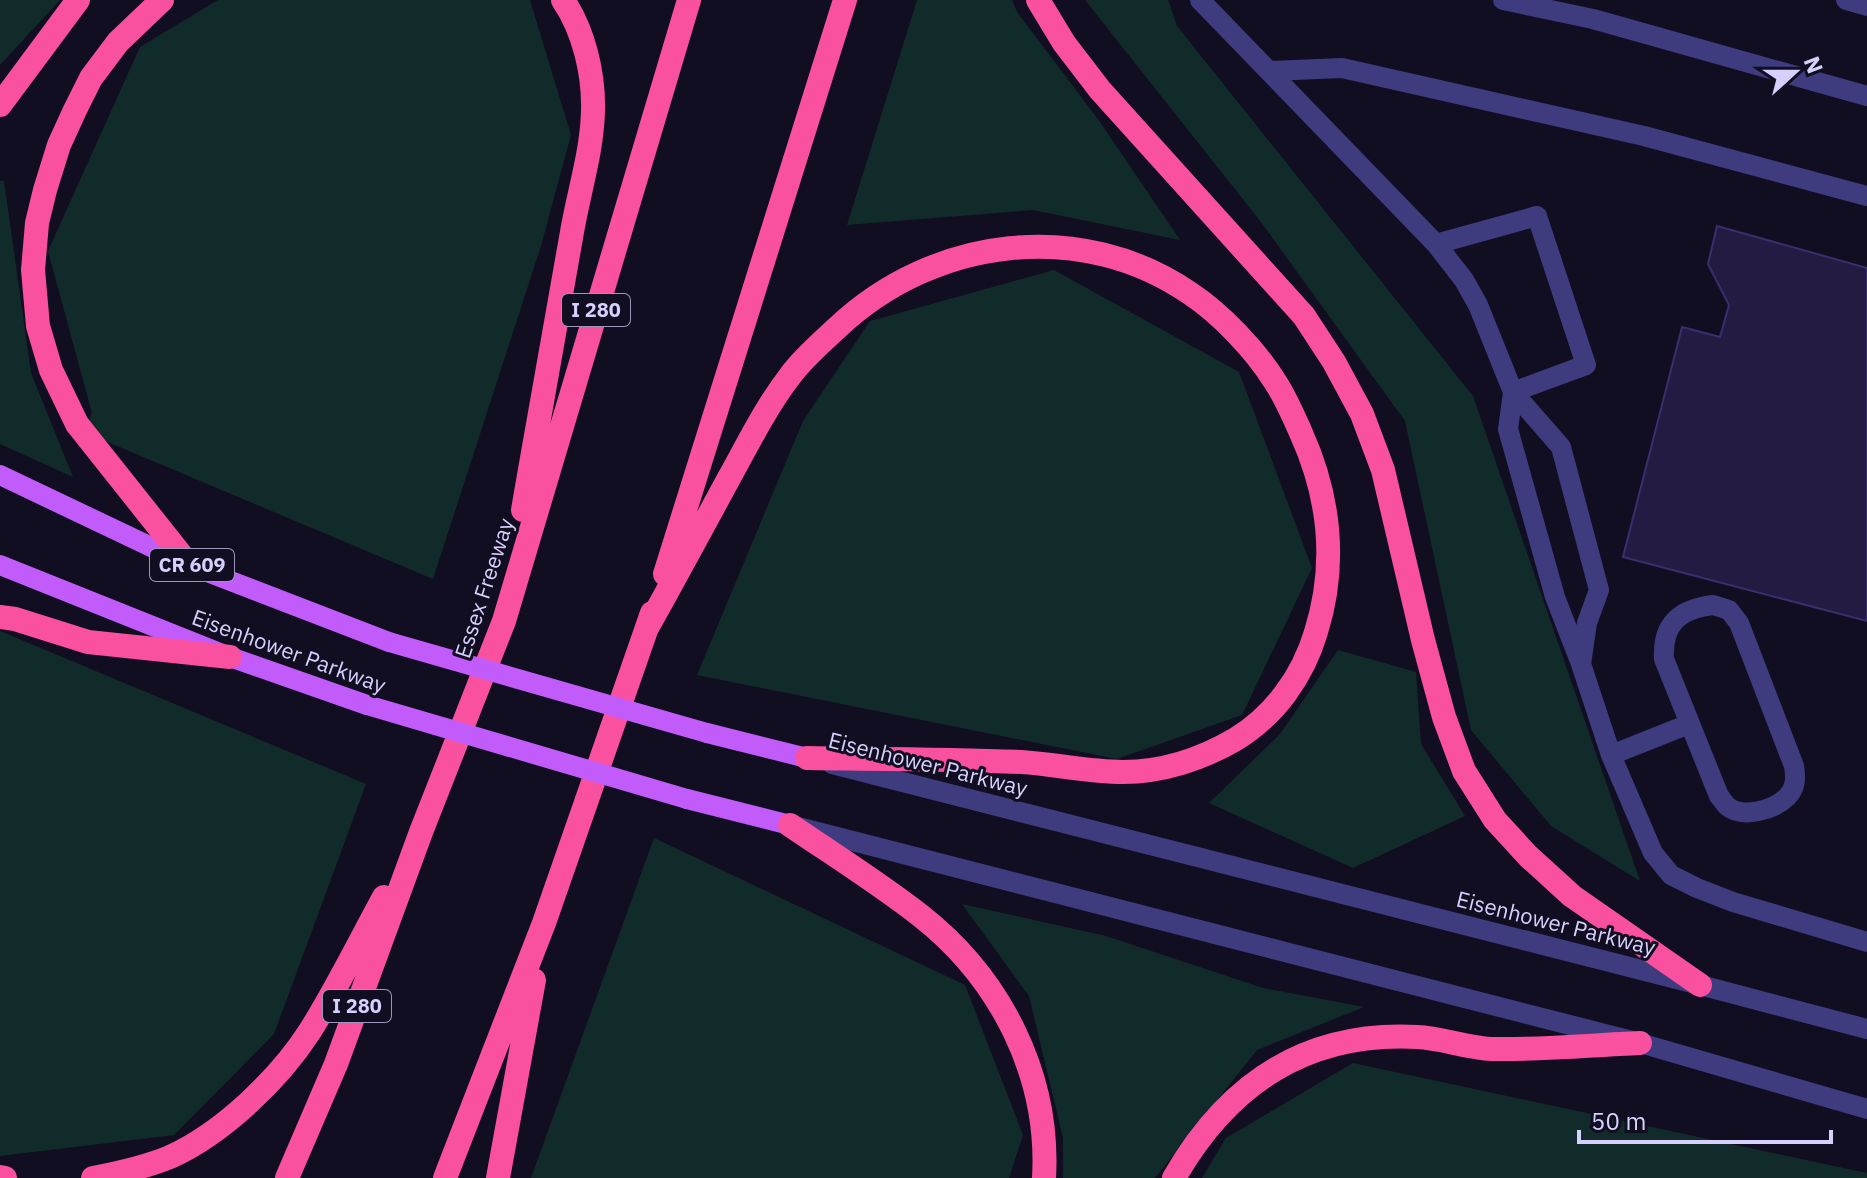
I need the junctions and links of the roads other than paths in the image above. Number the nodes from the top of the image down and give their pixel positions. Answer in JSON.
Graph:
{"nodes":[{"id":1,"x":78,"y":0,"type":"edge"},
{"id":2,"x":162,"y":0,"type":"edge"},
{"id":3,"x":563,"y":0,"type":"edge"},
{"id":4,"x":689,"y":0,"type":"edge"},
{"id":5,"x":845,"y":0,"type":"edge"},
{"id":6,"x":1038,"y":0,"type":"edge"},
{"id":7,"x":1200,"y":0,"type":"edge"},
{"id":8,"x":1503,"y":0,"type":"edge"},
{"id":9,"x":1846,"y":0,"type":"edge"},
{"id":10,"x":1867,"y":6,"type":"edge"},
{"id":11,"x":1269,"y":71,"type":"junction"},
{"id":12,"x":1867,"y":96,"type":"edge"},
{"id":13,"x":0,"y":105,"type":"edge"},
{"id":14,"x":1867,"y":196,"type":"edge"},
{"id":15,"x":1436,"y":244,"type":"junction"},
{"id":16,"x":1513,"y":392,"type":"junction"},
{"id":17,"x":0,"y":475,"type":"edge"},
{"id":18,"x":0,"y":565,"type":"edge"},
{"id":19,"x":189,"y":565,"type":"junction"},
{"id":20,"x":0,"y":617,"type":"edge"},
{"id":21,"x":504,"y":621,"type":"junction"},
{"id":22,"x":647,"y":628,"type":"junction"},
{"id":23,"x":230,"y":657,"type":"junction"},
{"id":24,"x":1581,"y":664,"type":"junction"},
{"id":25,"x":1689,"y":724,"type":"junction"},
{"id":26,"x":1611,"y":755,"type":"junction"},
{"id":27,"x":807,"y":758,"type":"junction"},
{"id":28,"x":790,"y":825,"type":"junction"},
{"id":29,"x":421,"y":832,"type":"junction"},
{"id":30,"x":544,"y":923,"type":"junction"},
{"id":31,"x":1867,"y":942,"type":"edge"},
{"id":32,"x":1700,"y":985,"type":"junction"},
{"id":33,"x":1867,"y":1029,"type":"edge"},
{"id":34,"x":1640,"y":1043,"type":"junction"},
{"id":35,"x":1867,"y":1109,"type":"edge"},
{"id":36,"x":93,"y":1178,"type":"edge"},
{"id":37,"x":287,"y":1178,"type":"edge"},
{"id":38,"x":445,"y":1178,"type":"edge"},
{"id":39,"x":498,"y":1178,"type":"edge"},
{"id":40,"x":1044,"y":1178,"type":"edge"},
{"id":41,"x":1174,"y":1178,"type":"edge"}],
"edges":[{"from":1,"to":13,"type":"highway"},
{"from":2,"to":19,"type":"highway"},
{"from":3,"to":21,"type":"highway"},
{"from":4,"to":21,"type":"highway","name":"Essex Freeway","number":"I 280"},
{"from":5,"to":22,"type":"highway"},
{"from":6,"to":32,"type":"highway"},
{"from":7,"to":11,"type":"street"},
{"from":8,"to":12,"type":"street"},
{"from":9,"to":10,"type":"street"},
{"from":11,"to":14,"type":"street"},
{"from":11,"to":15,"type":"street"},
{"from":15,"to":16,"type":"street"},
{"from":15,"to":16,"type":"street"},
{"from":16,"to":24,"type":"street"},
{"from":16,"to":24,"type":"street"},
{"from":17,"to":19,"type":"main road","name":"Eisenhower Parkway","number":"CR 609"},
{"from":18,"to":23,"type":"main road","name":"Eisenhower Parkway"},
{"from":19,"to":27,"type":"main road","name":"Eisenhower Parkway","number":"CR 609","bridge":true},
{"from":20,"to":23,"type":"highway"},
{"from":21,"to":29,"type":"highway","name":"Essex Freeway","number":"I 280"},
{"from":22,"to":27,"type":"highway"},
{"from":22,"to":30,"type":"highway"},
{"from":23,"to":28,"type":"main road","name":"Eisenhower Parkway","bridge":true},
{"from":24,"to":26,"type":"street"},
{"from":25,"to":25,"type":"street"},
{"from":25,"to":26,"type":"street"},
{"from":26,"to":31,"type":"street"},
{"from":27,"to":32,"type":"street","name":"Eisenhower Parkway"},
{"from":28,"to":34,"type":"street","name":"Eisenhower Parkway"},
{"from":28,"to":40,"type":"highway"},
{"from":29,"to":36,"type":"highway"},
{"from":29,"to":37,"type":"highway","name":"Essex Freeway","number":"I 280"},
{"from":30,"to":38,"type":"highway"},
{"from":30,"to":39,"type":"highway"},
{"from":32,"to":33,"type":"street","name":"Eisenhower Parkway"},
{"from":34,"to":35,"type":"street","name":"Eisenhower Parkway"},
{"from":34,"to":41,"type":"highway"}]}
